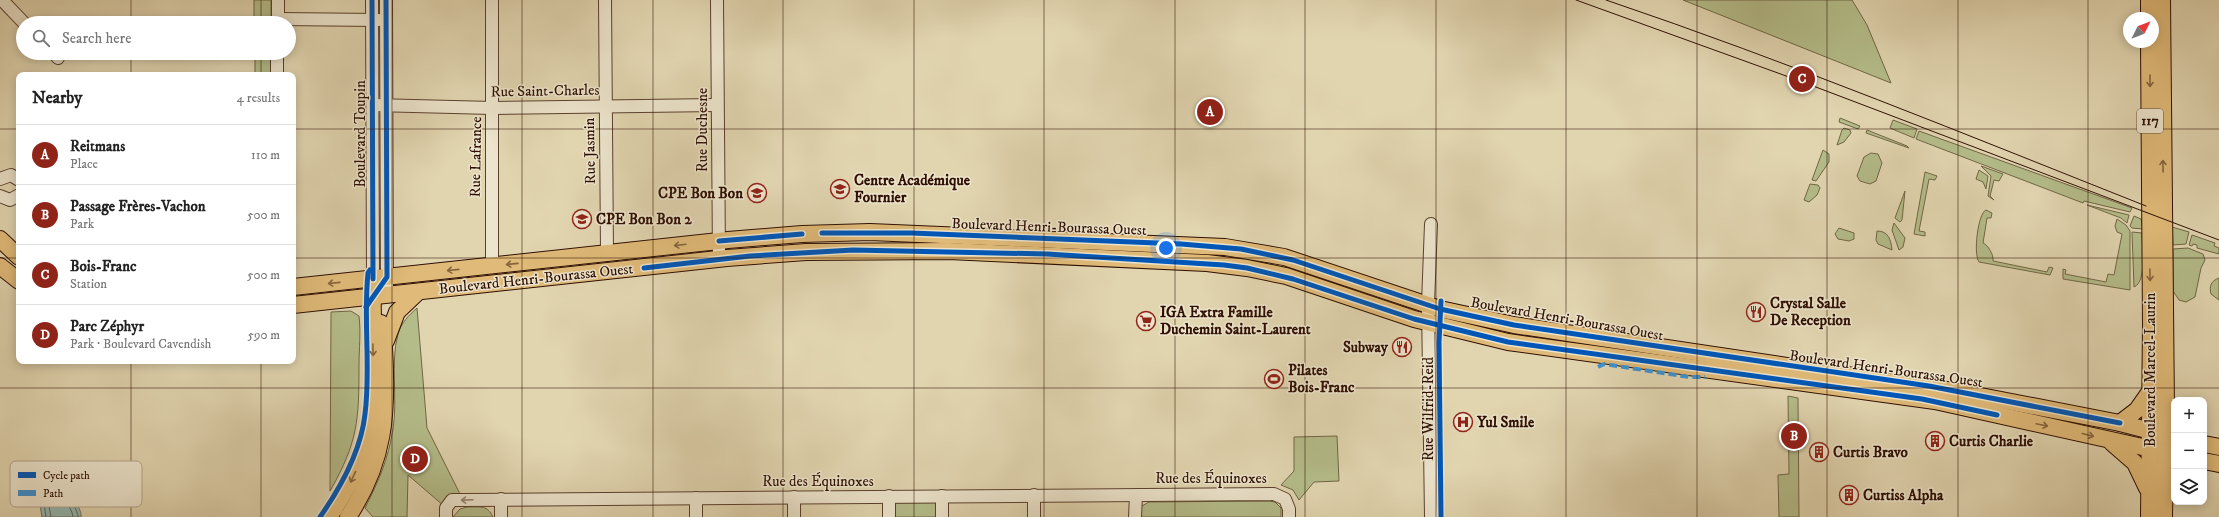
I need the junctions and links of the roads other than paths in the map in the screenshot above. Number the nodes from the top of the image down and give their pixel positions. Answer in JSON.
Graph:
{"nodes":[{"id":1,"x":2,"y":0,"type":"edge"},
{"id":2,"x":278,"y":0,"type":"edge"},
{"id":3,"x":372,"y":0,"type":"edge"},
{"id":4,"x":386,"y":0,"type":"edge"},
{"id":5,"x":492,"y":0,"type":"edge"},
{"id":6,"x":605,"y":0,"type":"edge"},
{"id":7,"x":717,"y":0,"type":"edge"},
{"id":8,"x":2149,"y":0,"type":"edge"},
{"id":9,"x":2162,"y":0,"type":"edge"},
{"id":10,"x":2149,"y":12,"type":"edge"},
{"id":11,"x":17,"y":16,"type":"edge"},
{"id":12,"x":278,"y":16,"type":"edge"},
{"id":13,"x":372,"y":20,"type":"junction"},
{"id":14,"x":386,"y":20,"type":"junction"},
{"id":15,"x":296,"y":21,"type":"edge"},
{"id":16,"x":2149,"y":48,"type":"edge"},
{"id":17,"x":277,"y":60,"type":"edge"},
{"id":18,"x":277,"y":72,"type":"edge"},
{"id":19,"x":373,"y":105,"type":"junction"},
{"id":20,"x":387,"y":105,"type":"junction"},
{"id":21,"x":717,"y":105,"type":"junction"},
{"id":22,"x":605,"y":106,"type":"junction"},
{"id":23,"x":493,"y":108,"type":"junction"},
{"id":24,"x":16,"y":178,"type":"edge"},
{"id":25,"x":0,"y":179,"type":"edge"},
{"id":26,"x":16,"y":197,"type":"edge"},
{"id":27,"x":1,"y":198,"type":"edge"},
{"id":28,"x":2157,"y":223,"type":"junction"},
{"id":29,"x":1431,"y":224,"type":"dead end"},
{"id":30,"x":0,"y":239,"type":"edge"},
{"id":31,"x":718,"y":241,"type":"junction"},
{"id":32,"x":607,"y":253,"type":"junction"},
{"id":33,"x":16,"y":254,"type":"edge"},
{"id":34,"x":719,"y":259,"type":"junction"},
{"id":35,"x":0,"y":266,"type":"edge"},
{"id":36,"x":492,"y":266,"type":"junction"},
{"id":37,"x":380,"y":278,"type":"junction"},
{"id":38,"x":16,"y":279,"type":"edge"},
{"id":39,"x":296,"y":287,"type":"edge"},
{"id":40,"x":418,"y":292,"type":"junction"},
{"id":41,"x":380,"y":296,"type":"junction"},
{"id":42,"x":1428,"y":304,"type":"junction"},
{"id":43,"x":296,"y":305,"type":"edge"},
{"id":44,"x":1428,"y":323,"type":"junction"},
{"id":45,"x":384,"y":346,"type":"junction"},
{"id":46,"x":2151,"y":390,"type":"junction"},
{"id":47,"x":2170,"y":407,"type":"edge"},
{"id":48,"x":2120,"y":423,"type":"junction"},
{"id":49,"x":2163,"y":434,"type":"edge"},
{"id":50,"x":2108,"y":440,"type":"junction"},
{"id":51,"x":2207,"y":445,"type":"edge"},
{"id":52,"x":2219,"y":447,"type":"edge"},
{"id":53,"x":2163,"y":451,"type":"edge"},
{"id":54,"x":2169,"y":479,"type":"edge"},
{"id":55,"x":2149,"y":494,"type":"junction"},
{"id":56,"x":1034,"y":495,"type":"junction"},
{"id":57,"x":1136,"y":495,"type":"junction"},
{"id":58,"x":889,"y":496,"type":"junction"},
{"id":59,"x":942,"y":496,"type":"junction"},
{"id":60,"x":794,"y":497,"type":"junction"},
{"id":61,"x":696,"y":498,"type":"junction"},
{"id":62,"x":501,"y":499,"type":"junction"},
{"id":63,"x":329,"y":517,"type":"edge"},
{"id":64,"x":348,"y":517,"type":"edge"},
{"id":65,"x":446,"y":517,"type":"edge"},
{"id":66,"x":501,"y":517,"type":"edge"},
{"id":67,"x":696,"y":517,"type":"edge"},
{"id":68,"x":794,"y":517,"type":"edge"},
{"id":69,"x":889,"y":517,"type":"edge"},
{"id":70,"x":942,"y":517,"type":"edge"},
{"id":71,"x":1034,"y":517,"type":"edge"},
{"id":72,"x":1135,"y":517,"type":"edge"},
{"id":73,"x":1289,"y":517,"type":"edge"},
{"id":74,"x":1431,"y":517,"type":"edge"},
{"id":75,"x":2149,"y":517,"type":"edge"},
{"id":76,"x":2164,"y":517,"type":"edge"}],
"edges":[{"from":1,"to":11,"type":"street"},
{"from":2,"to":12,"type":"street"},
{"from":3,"to":13,"type":"street","name":"Boulevard Toupin"},
{"from":4,"to":14,"type":"street","name":"Boulevard Toupin"},
{"from":5,"to":23,"type":"street","name":"Rue Lafrance"},
{"from":6,"to":22,"type":"street","name":"Rue Jasmin"},
{"from":7,"to":21,"type":"street","name":"Rue Duchesne"},
{"from":8,"to":10,"type":"main road"},
{"from":28,"to":9,"type":"main road","number":"117","one_way":true},
{"from":13,"to":14,"type":"street"},
{"from":13,"to":15,"type":"street"},
{"from":13,"to":19,"type":"street","name":"Boulevard Toupin"},
{"from":14,"to":20,"type":"street","name":"Boulevard Toupin"},
{"from":16,"to":28,"type":"main road","number":"117","one_way":true},
{"from":17,"to":18,"type":"street"},
{"from":19,"to":20,"type":"street","name":"Rue Saint-Charles"},
{"from":19,"to":37,"type":"street","name":"Boulevard Toupin"},
{"from":20,"to":23,"type":"street","name":"Rue Saint-Charles"},
{"from":20,"to":37,"type":"street","name":"Boulevard Toupin"},
{"from":21,"to":22,"type":"street","name":"Rue Saint-Charles"},
{"from":21,"to":31,"type":"street","name":"Rue Duchesne"},
{"from":22,"to":23,"type":"street","name":"Rue Saint-Charles"},
{"from":22,"to":32,"type":"street","name":"Rue Jasmin"},
{"from":23,"to":36,"type":"street","name":"Rue Lafrance"},
{"from":24,"to":25,"type":"street"},
{"from":26,"to":27,"type":"street"},
{"from":28,"to":46,"type":"main road","name":"Boulevard Marcel-Laurin","number":"117","one_way":true},
{"from":28,"to":47,"type":"main road","name":"Boulevard Marcel-Laurin","number":"117"},
{"from":29,"to":42,"type":"street","name":"Rue Wilfrid-Reid"},
{"from":30,"to":33,"type":"main road"},
{"from":31,"to":32,"type":"main road","name":"Boulevard Henri-Bourassa Ouest","one_way":true},
{"from":31,"to":34,"type":"street","name":"Rue Duchesne"},
{"from":31,"to":42,"type":"main road","name":"Boulevard Henri-Bourassa Ouest"},
{"from":32,"to":36,"type":"main road","name":"Boulevard Henri-Bourassa Ouest","one_way":true},
{"from":34,"to":40,"type":"main road","name":"Boulevard Henri-Bourassa Ouest"},
{"from":34,"to":44,"type":"main road","name":"Boulevard Henri-Bourassa Ouest"},
{"from":35,"to":38,"type":"main road"},
{"from":36,"to":37,"type":"main road","name":"Boulevard Henri-Bourassa Ouest","one_way":true},
{"from":37,"to":39,"type":"main road","name":"Boulevard Henri-Bourassa Ouest","one_way":true},
{"from":37,"to":41,"type":"main road","name":"Boulevard Toupin"},
{"from":40,"to":41,"type":"main road","name":"Boulevard Henri-Bourassa Ouest"},
{"from":40,"to":45,"type":"main road"},
{"from":41,"to":43,"type":"main road","name":"Boulevard Henri-Bourassa Ouest"},
{"from":41,"to":45,"type":"main road"},
{"from":41,"to":63,"type":"main road","one_way":true},
{"from":42,"to":44,"type":"street","name":"Rue Wilfrid-Reid"},
{"from":42,"to":48,"type":"main road","name":"Boulevard Henri-Bourassa Ouest"},
{"from":44,"to":50,"type":"main road","name":"Boulevard Henri-Bourassa Ouest","one_way":true},
{"from":44,"to":74,"type":"street","name":"Rue Wilfrid-Reid"},
{"from":45,"to":64,"type":"main road"},
{"from":46,"to":48,"type":"main road"},
{"from":46,"to":49,"type":"main road","name":"Boulevard Marcel-Laurin","number":"117"},
{"from":47,"to":49,"type":"main road","name":"Boulevard Marcel-Laurin","number":"117"},
{"from":48,"to":49,"type":"main road","name":"Boulevard Henri-Bourassa Ouest"},
{"from":49,"to":53,"type":"main road","name":"Boulevard Marcel-Laurin","number":"117"},
{"from":50,"to":53,"type":"main road","name":"Boulevard Henri-Bourassa Ouest"},
{"from":50,"to":55,"type":"main road"},
{"from":51,"to":52,"type":"main road"},
{"from":53,"to":54,"type":"main road","name":"Boulevard Marcel-Laurin","number":"117"},
{"from":53,"to":55,"type":"main road","name":"Boulevard Marcel-Laurin","number":"117"},
{"from":54,"to":76,"type":"main road","name":"Boulevard Marcel-Laurin","number":"117"},
{"from":55,"to":75,"type":"main road","name":"Boulevard Marcel-Laurin","number":"117"},
{"from":56,"to":57,"type":"street","name":"Rue des Équinoxes"},
{"from":56,"to":59,"type":"street","name":"Rue des Équinoxes"},
{"from":56,"to":71,"type":"street"},
{"from":57,"to":72,"type":"street","name":"Rue des Équinoxes"},
{"from":57,"to":73,"type":"street","name":"Rue des Équinoxes"},
{"from":58,"to":59,"type":"street","name":"Rue des Équinoxes"},
{"from":58,"to":60,"type":"street","name":"Rue des Équinoxes"},
{"from":58,"to":69,"type":"street"},
{"from":59,"to":70,"type":"street"},
{"from":60,"to":61,"type":"street","name":"Rue des Équinoxes"},
{"from":60,"to":68,"type":"street"},
{"from":61,"to":62,"type":"street","name":"Rue des Équinoxes"},
{"from":61,"to":67,"type":"street"},
{"from":62,"to":65,"type":"street","name":"Rue des Équinoxes","one_way":true},
{"from":62,"to":66,"type":"street"}]}
